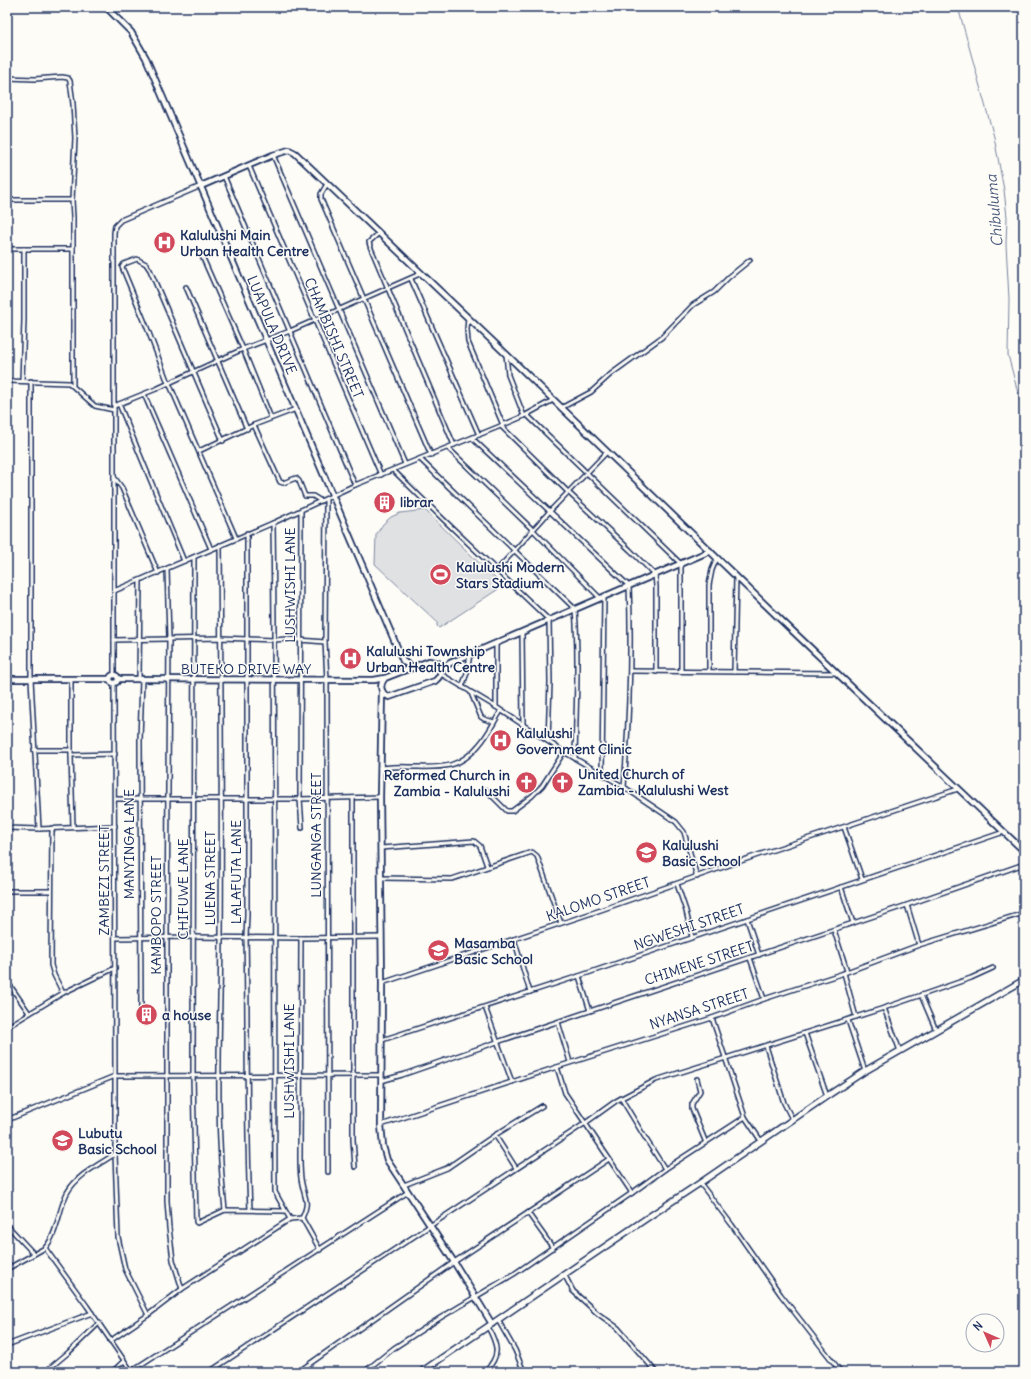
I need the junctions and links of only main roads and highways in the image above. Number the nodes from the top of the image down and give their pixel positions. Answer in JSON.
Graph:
{"nodes":[{"id":1,"x":1024,"y":980,"type":"edge"},
{"id":2,"x":421,"y":1372,"type":"edge"}],
"edges":[{"from":1,"to":2,"type":"main road"}]}
